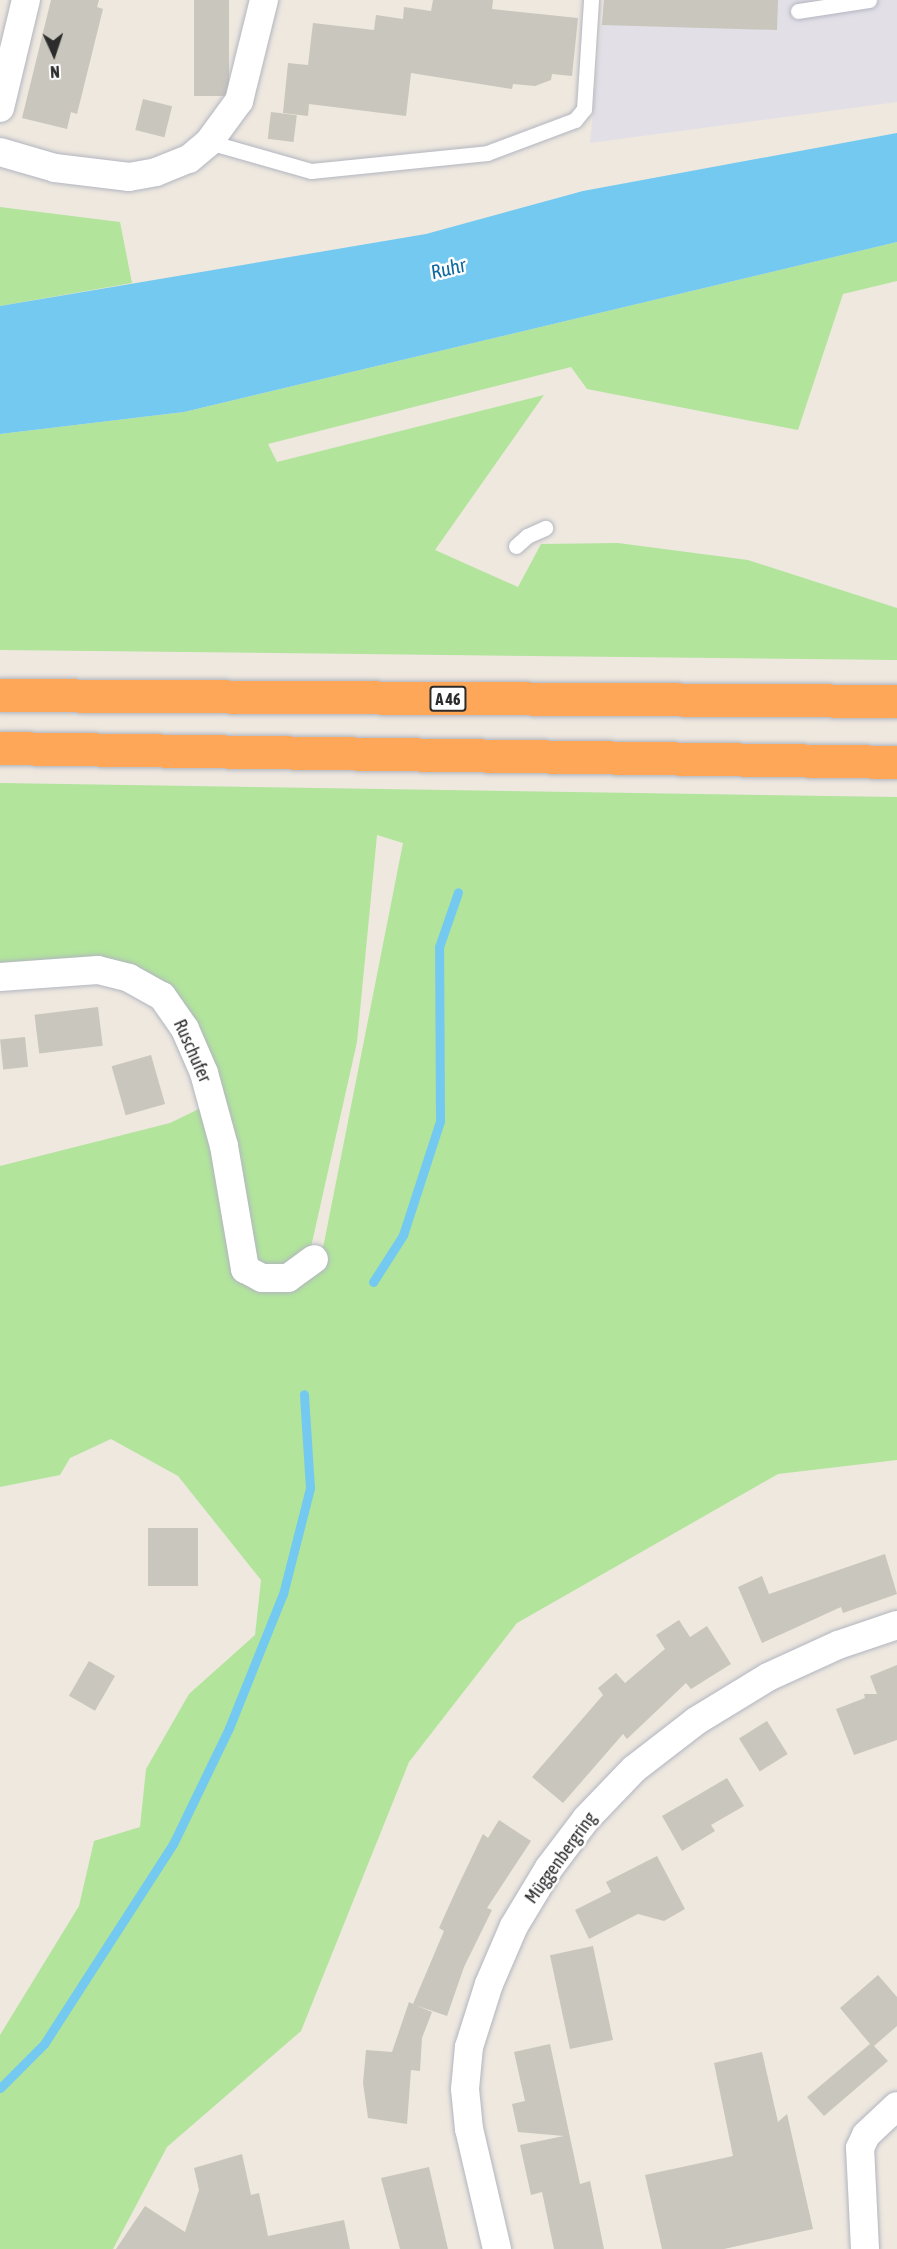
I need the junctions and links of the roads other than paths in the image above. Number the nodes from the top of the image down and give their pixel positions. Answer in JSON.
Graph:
{"nodes":[{"id":1,"x":26,"y":0,"type":"edge"},
{"id":2,"x":264,"y":0,"type":"edge"},
{"id":3,"x":591,"y":0,"type":"edge"},
{"id":4,"x":869,"y":0,"type":"edge"},
{"id":5,"x":798,"y":11,"type":"dead end"},
{"id":6,"x":0,"y":108,"type":"edge"},
{"id":7,"x":209,"y":142,"type":"junction"},
{"id":8,"x":0,"y":152,"type":"edge"},
{"id":9,"x":545,"y":528,"type":"dead end"},
{"id":10,"x":516,"y":546,"type":"dead end"},
{"id":11,"x":0,"y":695,"type":"edge"},
{"id":12,"x":897,"y":701,"type":"edge"},
{"id":13,"x":0,"y":748,"type":"edge"},
{"id":14,"x":761,"y":760,"type":"junction"},
{"id":15,"x":897,"y":762,"type":"edge"},
{"id":16,"x":897,"y":780,"type":"edge"},
{"id":17,"x":0,"y":977,"type":"edge"},
{"id":18,"x":314,"y":1259,"type":"dead end"},
{"id":19,"x":897,"y":1625,"type":"edge"},
{"id":20,"x":897,"y":2106,"type":"edge"},
{"id":21,"x":497,"y":2249,"type":"edge"},
{"id":22,"x":865,"y":2249,"type":"edge"}],
"edges":[{"from":1,"to":6,"type":"street"},
{"from":2,"to":7,"type":"street"},
{"from":3,"to":7,"type":"lane"},
{"from":4,"to":5,"type":"lane"},
{"from":7,"to":8,"type":"street"},
{"from":9,"to":10,"type":"lane"},
{"from":11,"to":12,"type":"highway","number":"A 46"},
{"from":13,"to":14,"type":"highway"},
{"from":14,"to":15,"type":"highway"},
{"from":14,"to":16,"type":"highway"},
{"from":17,"to":18,"type":"street","name":"Ruschufer"},
{"from":19,"to":21,"type":"street","name":"Müggenbergring"},
{"from":20,"to":22,"type":"street"}]}
